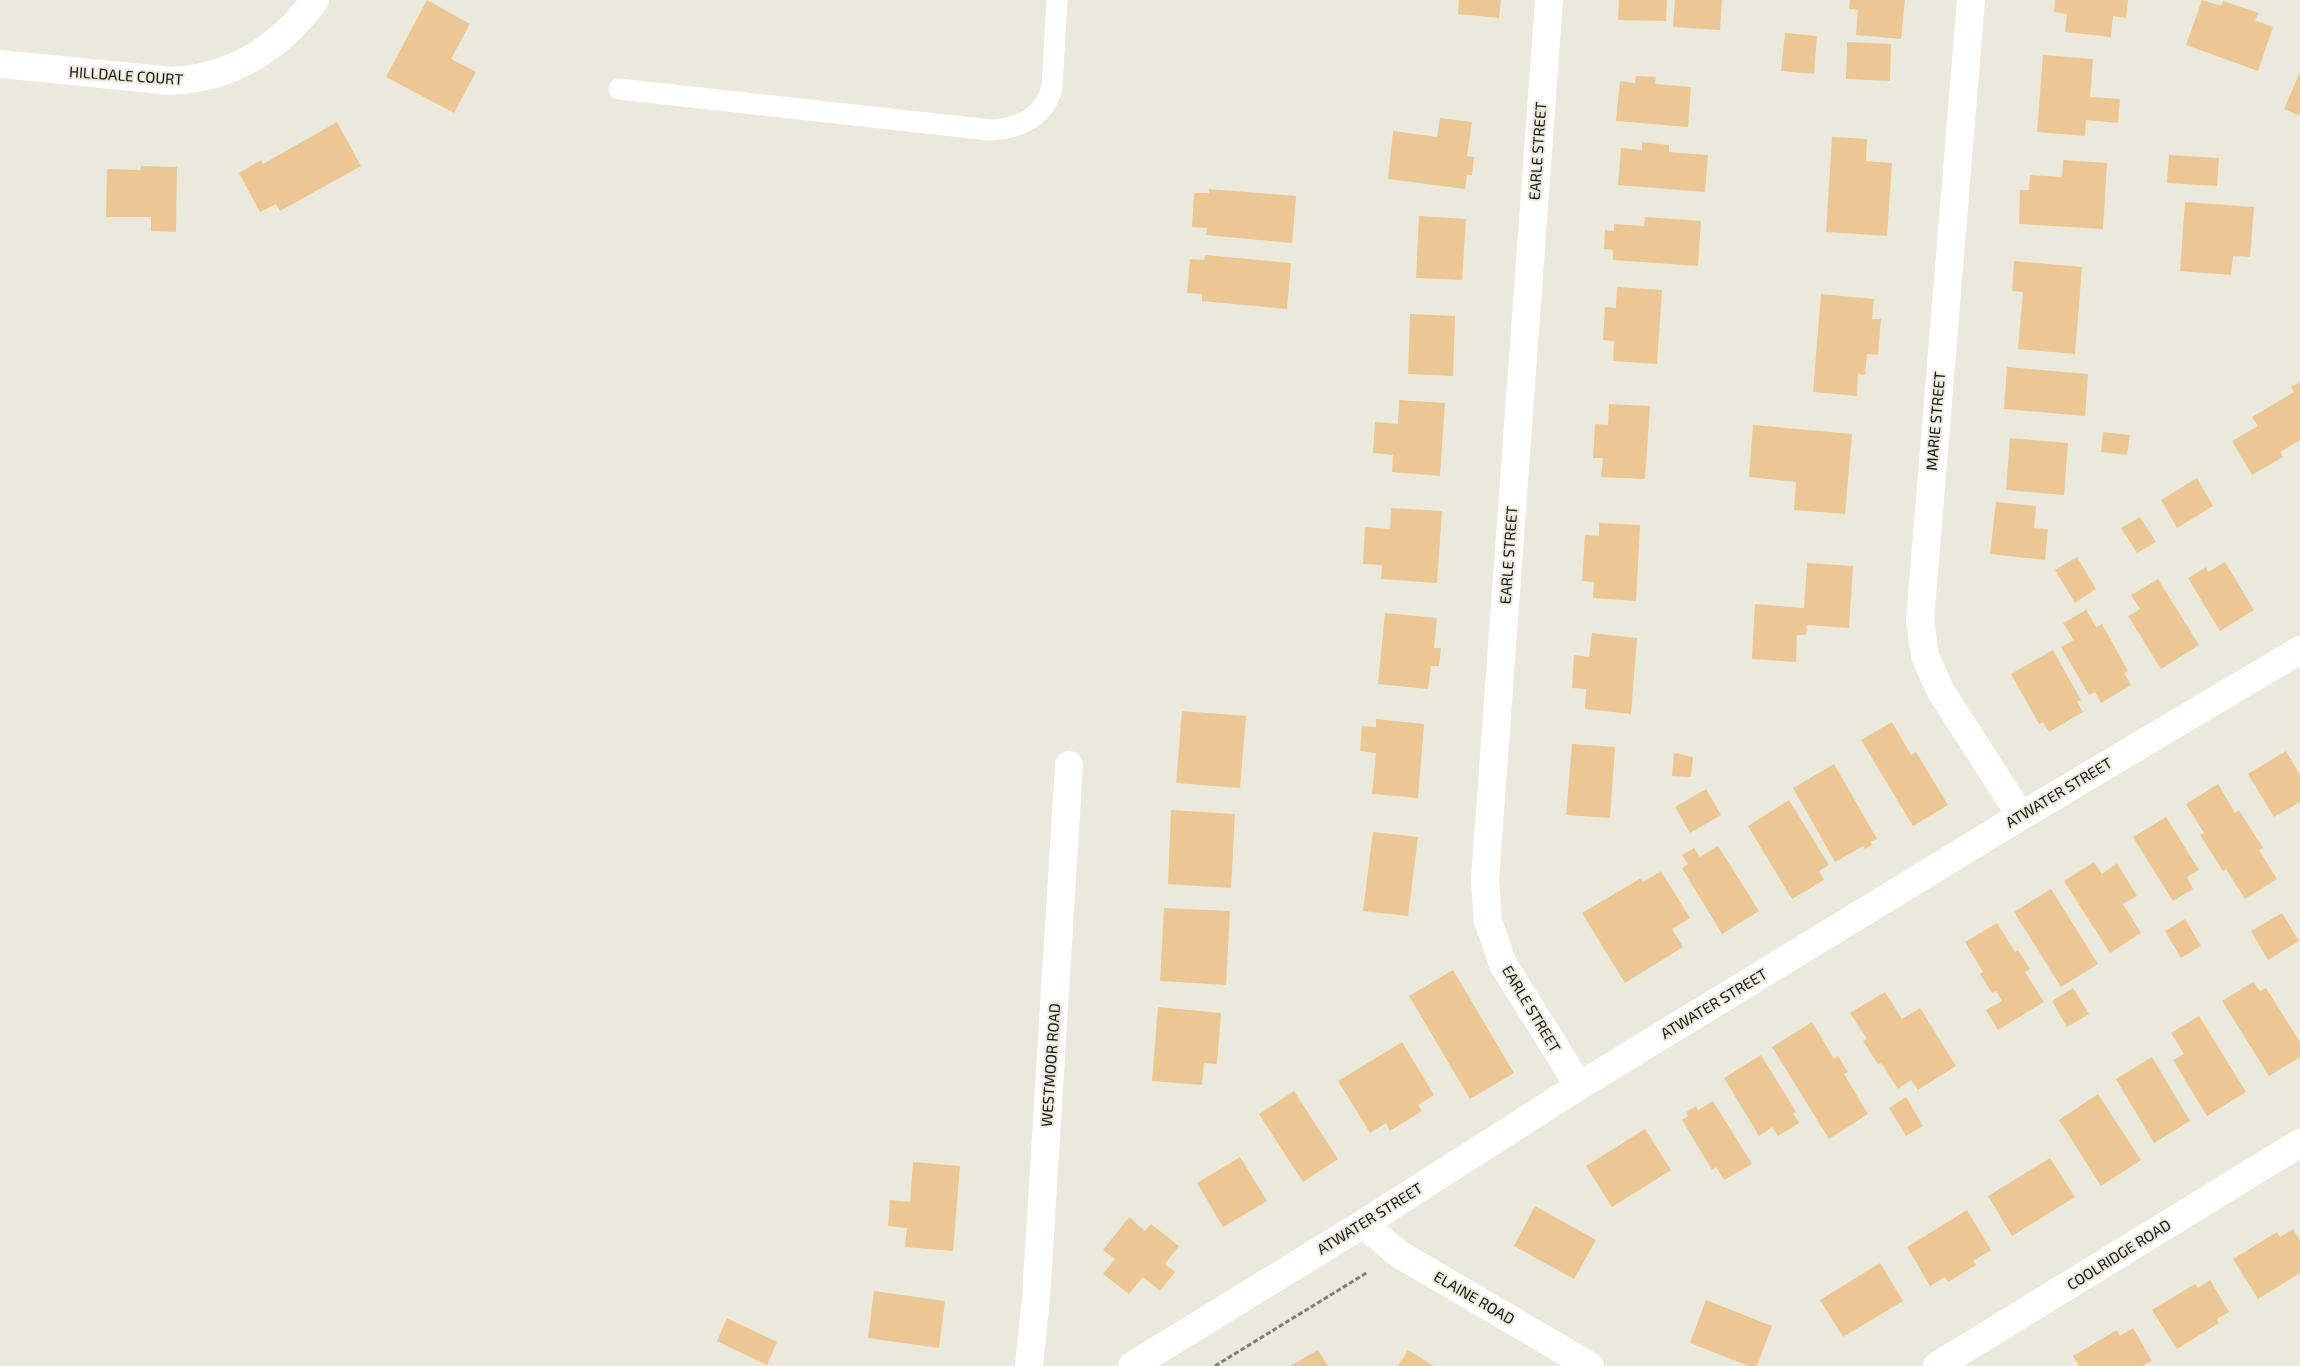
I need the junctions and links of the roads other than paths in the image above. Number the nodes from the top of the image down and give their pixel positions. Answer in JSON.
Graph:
{"nodes":[{"id":1,"x":315,"y":0,"type":"edge"},
{"id":2,"x":1057,"y":0,"type":"edge"},
{"id":3,"x":1549,"y":0,"type":"edge"},
{"id":4,"x":1971,"y":0,"type":"edge"},
{"id":5,"x":0,"y":64,"type":"edge"},
{"id":6,"x":619,"y":89,"type":"dead end"},
{"id":7,"x":2300,"y":650,"type":"edge"},
{"id":8,"x":1069,"y":765,"type":"dead end"},
{"id":9,"x":2020,"y":816,"type":"junction"},
{"id":10,"x":1579,"y":1086,"type":"junction"},
{"id":11,"x":2300,"y":1143,"type":"edge"},
{"id":12,"x":1363,"y":1224,"type":"junction"},
{"id":13,"x":1029,"y":1366,"type":"edge"},
{"id":14,"x":1132,"y":1366,"type":"edge"},
{"id":15,"x":1590,"y":1366,"type":"edge"},
{"id":16,"x":1937,"y":1366,"type":"edge"}],
"edges":[{"from":1,"to":5,"type":"street","name":"HILLDALE COURT"},
{"from":2,"to":6,"type":"lane"},
{"from":3,"to":10,"type":"street","name":"EARLE STREET"},
{"from":4,"to":9,"type":"street","name":"MARIE STREET"},
{"from":7,"to":9,"type":"street","name":"ATWATER STREET"},
{"from":8,"to":13,"type":"street","name":"WESTMOOR ROAD"},
{"from":9,"to":10,"type":"street","name":"ATWATER STREET"},
{"from":10,"to":12,"type":"street","name":"ATWATER STREET"},
{"from":11,"to":16,"type":"street","name":"COOLRIDGE ROAD"},
{"from":12,"to":14,"type":"street","name":"ATWATER STREET"},
{"from":12,"to":15,"type":"street","name":"ELAINE ROAD"}]}
